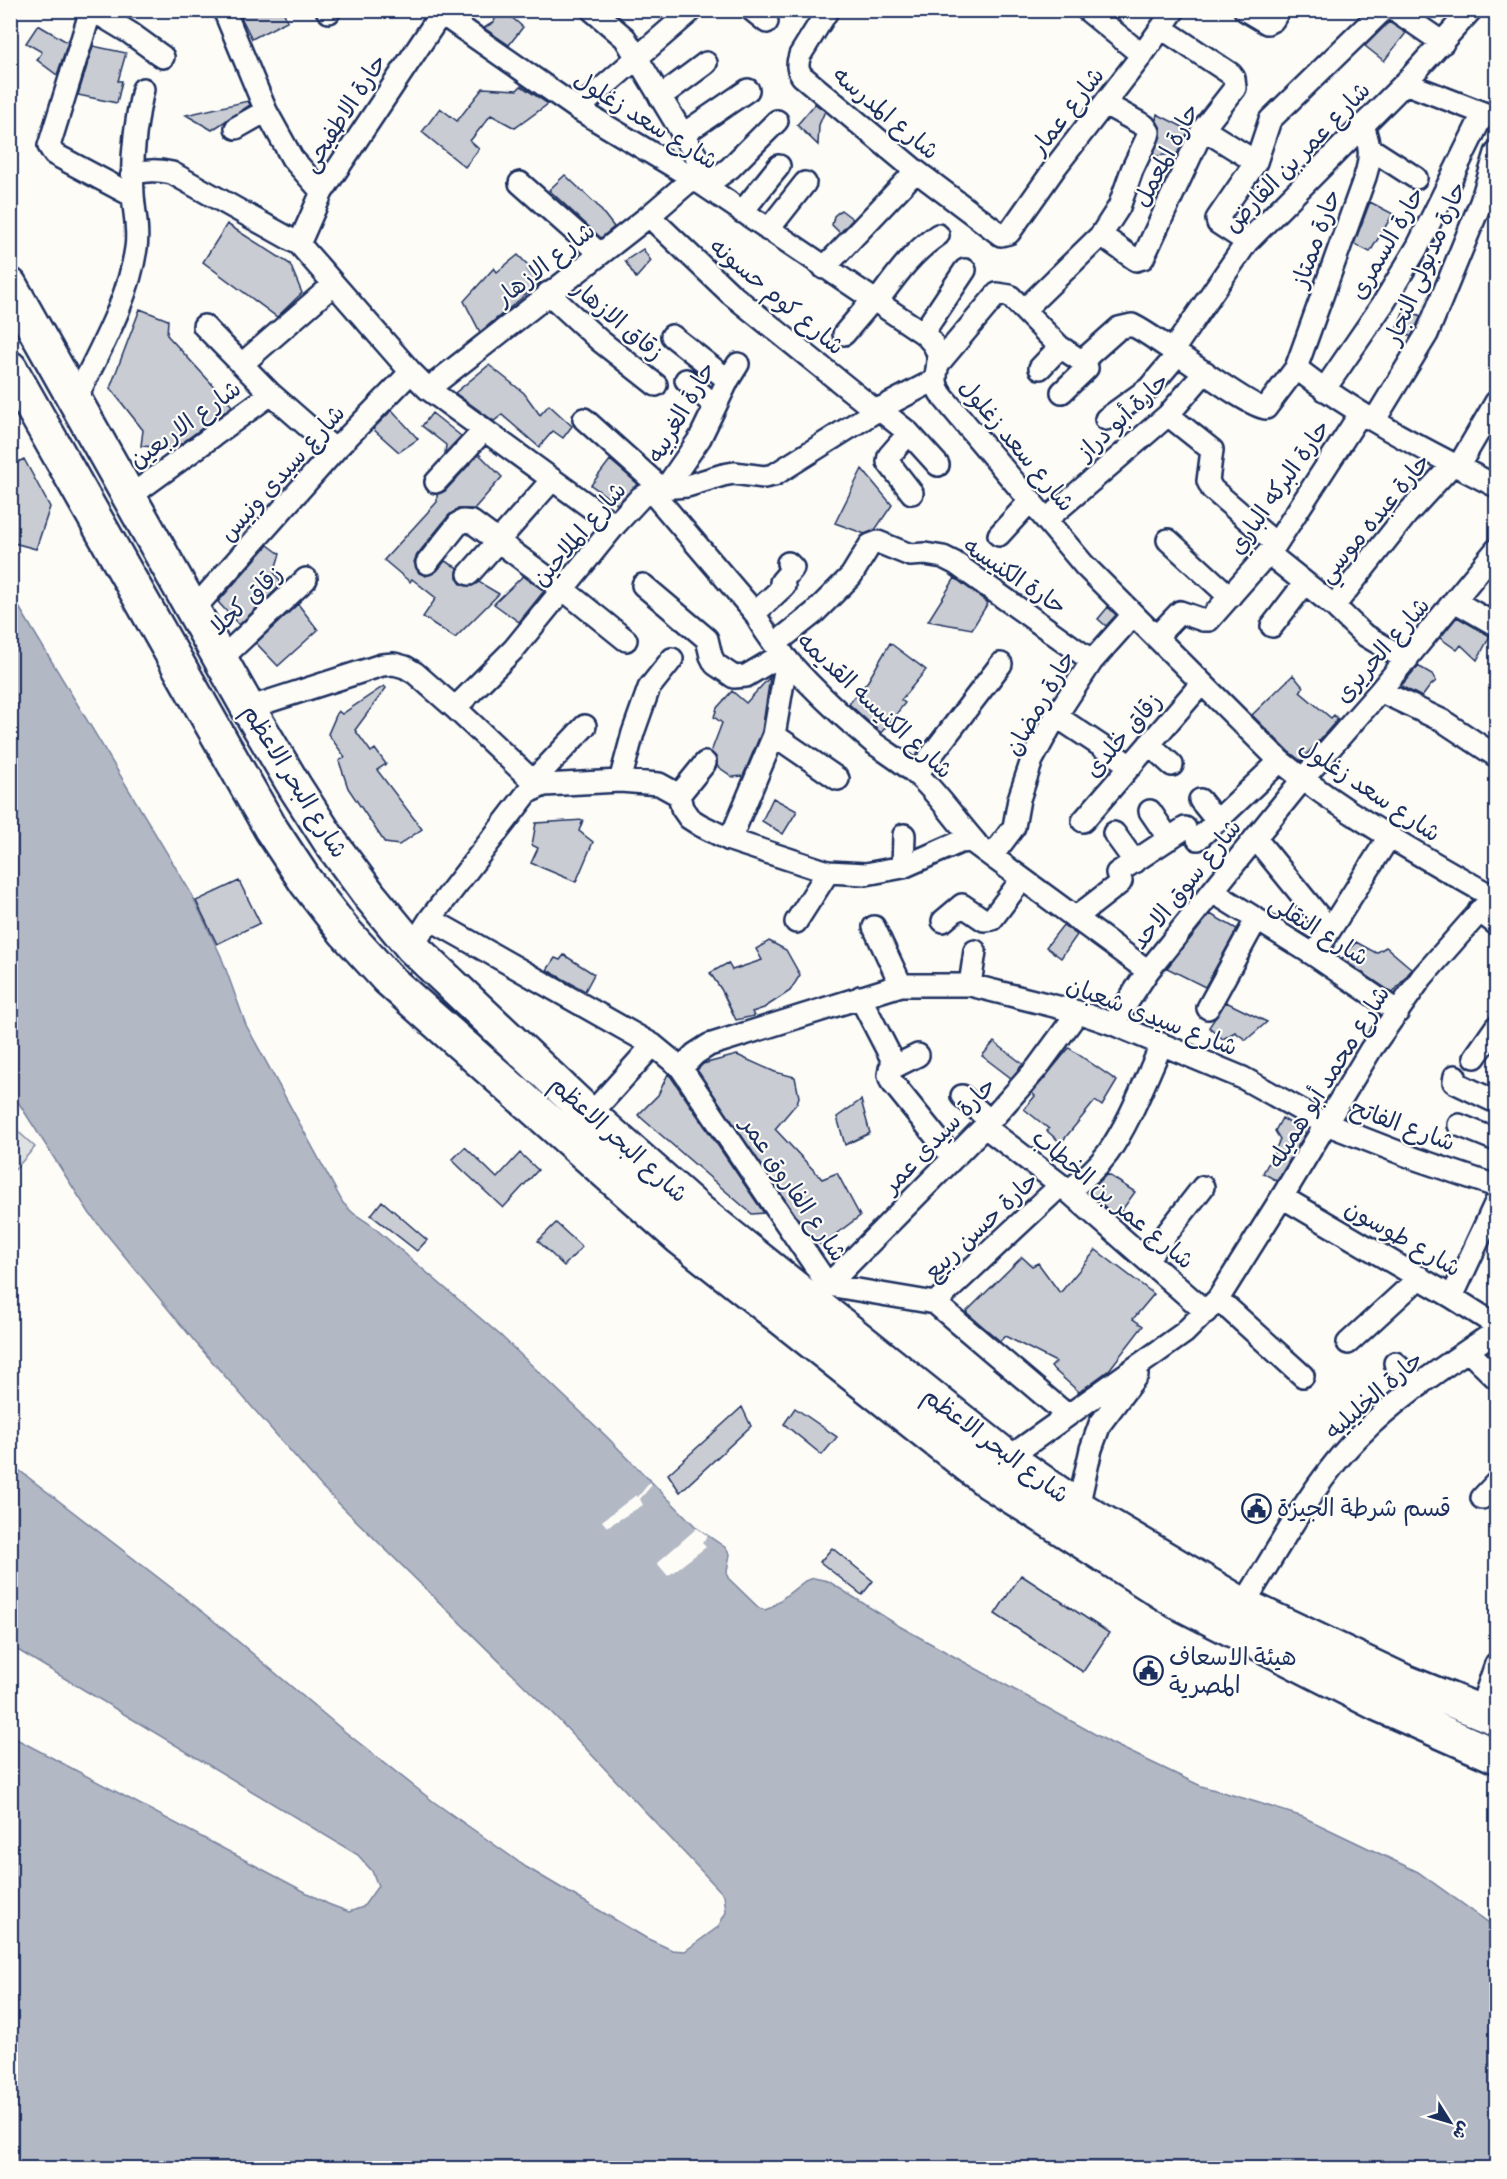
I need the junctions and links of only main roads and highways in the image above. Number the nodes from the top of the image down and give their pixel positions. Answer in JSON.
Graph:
{"nodes":[{"id":1,"x":10,"y":285,"type":"edge"},
{"id":2,"x":10,"y":368,"type":"edge"},
{"id":3,"x":1488,"y":1715,"type":"edge"},
{"id":4,"x":1497,"y":1756,"type":"edge"}],
"edges":[{"from":1,"to":3,"type":"main road","name":"شارع البحر الاعظم"},
{"from":2,"to":4,"type":"main road","name":"شارع البحر الاعظم"}]}
